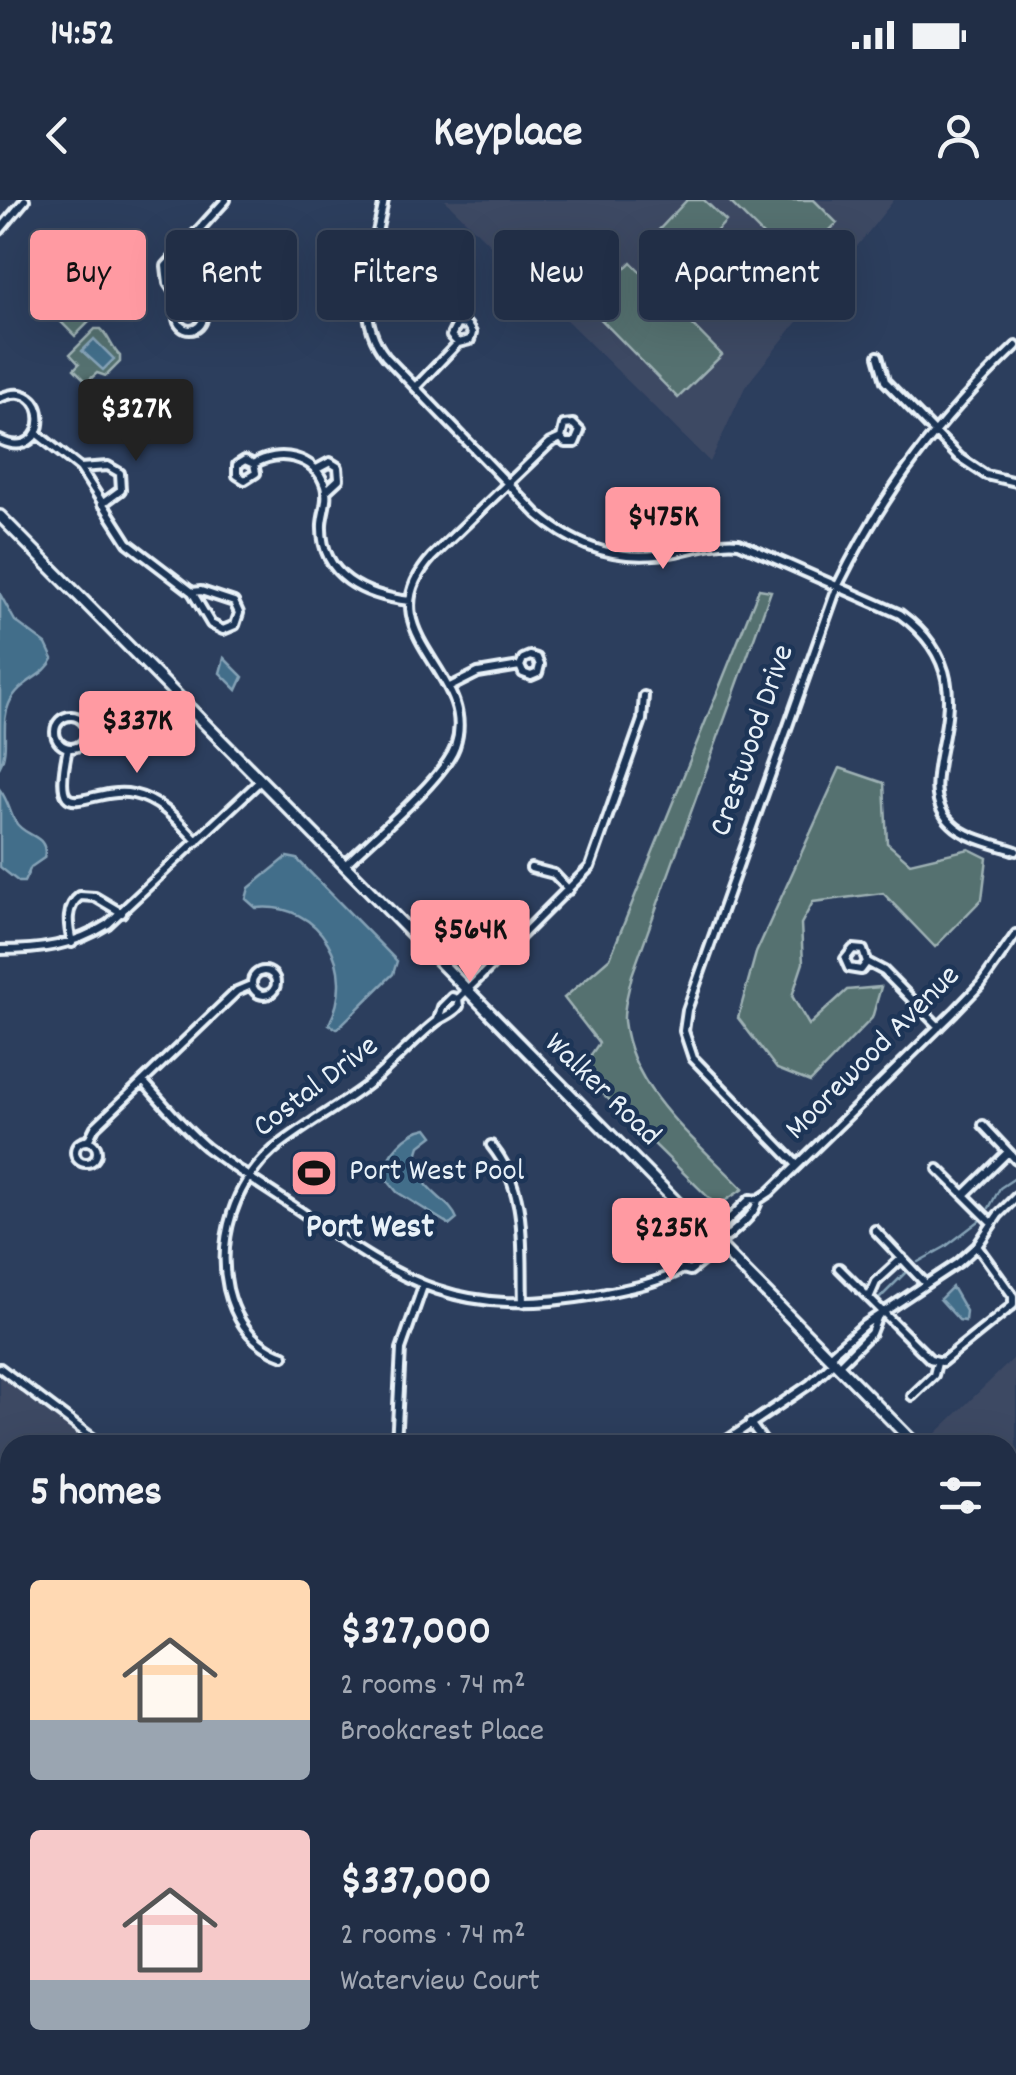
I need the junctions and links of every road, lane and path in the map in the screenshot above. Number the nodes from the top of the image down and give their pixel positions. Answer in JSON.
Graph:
{"nodes":[{"id":1,"x":25,"y":200,"type":"edge"},
{"id":2,"x":226,"y":200,"type":"edge"},
{"id":3,"x":384,"y":200,"type":"edge"},
{"id":4,"x":0,"y":230,"type":"edge"},
{"id":5,"x":199,"y":230,"type":"edge"},
{"id":6,"x":183,"y":306,"type":"joint"},
{"id":7,"x":458,"y":343,"type":"dead end"},
{"id":8,"x":1016,"y":346,"type":"edge"},
{"id":9,"x":878,"y":356,"type":"dead end"},
{"id":10,"x":0,"y":386,"type":"edge"},
{"id":11,"x":416,"y":387,"type":"junction"},
{"id":12,"x":2,"y":396,"type":"edge"},
{"id":13,"x":934,"y":431,"type":"junction"},
{"id":14,"x":36,"y":434,"type":"junction"},
{"id":15,"x":560,"y":438,"type":"dead end"},
{"id":16,"x":1,"y":442,"type":"edge"},
{"id":17,"x":254,"y":464,"type":"dead end"},
{"id":18,"x":80,"y":468,"type":"junction"},
{"id":19,"x":316,"y":470,"type":"junction"},
{"id":20,"x":1016,"y":482,"type":"edge"},
{"id":21,"x":508,"y":483,"type":"junction"},
{"id":22,"x":326,"y":491,"type":"junction"},
{"id":23,"x":102,"y":504,"type":"junction"},
{"id":24,"x":0,"y":516,"type":"edge"},
{"id":25,"x":838,"y":585,"type":"junction"},
{"id":26,"x":192,"y":592,"type":"junction"},
{"id":27,"x":410,"y":601,"type":"junction"},
{"id":28,"x":520,"y":666,"type":"dead end"},
{"id":29,"x":450,"y":688,"type":"junction"},
{"id":30,"x":644,"y":696,"type":"dead end"},
{"id":31,"x":68,"y":748,"type":"junction"},
{"id":32,"x":260,"y":781,"type":"junction"},
{"id":33,"x":197,"y":841,"type":"junction"},
{"id":34,"x":1016,"y":852,"type":"edge"},
{"id":35,"x":344,"y":866,"type":"junction"},
{"id":36,"x":531,"y":868,"type":"dead end"},
{"id":37,"x":569,"y":890,"type":"junction"},
{"id":38,"x":122,"y":912,"type":"junction"},
{"id":39,"x":1016,"y":934,"type":"edge"},
{"id":40,"x":72,"y":943,"type":"junction"},
{"id":41,"x":0,"y":950,"type":"edge"},
{"id":42,"x":868,"y":962,"type":"dead end"},
{"id":43,"x":252,"y":985,"type":"dead end"},
{"id":44,"x":462,"y":995,"type":"junction"},
{"id":45,"x":438,"y":1020,"type":"junction"},
{"id":46,"x":939,"y":1027,"type":"junction"},
{"id":47,"x":143,"y":1081,"type":"junction"},
{"id":48,"x":983,"y":1125,"type":"dead end"},
{"id":49,"x":88,"y":1141,"type":"dead end"},
{"id":50,"x":492,"y":1145,"type":"dead end"},
{"id":51,"x":1008,"y":1152,"type":"junction"},
{"id":52,"x":1016,"y":1160,"type":"edge"},
{"id":53,"x":798,"y":1165,"type":"junction"},
{"id":54,"x":938,"y":1169,"type":"dead end"},
{"id":55,"x":250,"y":1177,"type":"junction"},
{"id":56,"x":964,"y":1195,"type":"junction"},
{"id":57,"x":1016,"y":1197,"type":"edge"},
{"id":58,"x":992,"y":1223,"type":"junction"},
{"id":59,"x":875,"y":1230,"type":"dead end"},
{"id":60,"x":715,"y":1241,"type":"junction"},
{"id":61,"x":978,"y":1246,"type":"junction"},
{"id":62,"x":902,"y":1258,"type":"junction"},
{"id":63,"x":839,"y":1268,"type":"dead end"},
{"id":64,"x":925,"y":1282,"type":"junction"},
{"id":65,"x":423,"y":1286,"type":"junction"},
{"id":66,"x":869,"y":1298,"type":"junction"},
{"id":67,"x":524,"y":1303,"type":"junction"},
{"id":68,"x":881,"y":1315,"type":"junction"},
{"id":69,"x":284,"y":1356,"type":"dead end"},
{"id":70,"x":834,"y":1361,"type":"junction"},
{"id":71,"x":938,"y":1363,"type":"junction"},
{"id":72,"x":0,"y":1368,"type":"edge"},
{"id":73,"x":912,"y":1396,"type":"dead end"},
{"id":74,"x":750,"y":1423,"type":"junction"},
{"id":75,"x":89,"y":1435,"type":"edge"},
{"id":76,"x":397,"y":1435,"type":"edge"},
{"id":77,"x":734,"y":1435,"type":"edge"},
{"id":78,"x":759,"y":1435,"type":"edge"},
{"id":79,"x":906,"y":1435,"type":"edge"}],
"edges":[{"from":1,"to":4,"type":"street"},
{"from":2,"to":5,"type":"street"},
{"from":3,"to":11,"type":"street"},
{"from":6,"to":6,"type":"street"},
{"from":7,"to":11,"type":"street"},
{"from":8,"to":13,"type":"street","name":"Crestwood Drive"},
{"from":9,"to":13,"type":"street"},
{"from":10,"to":12,"type":"street"},
{"from":11,"to":21,"type":"street"},
{"from":12,"to":14,"type":"street"},
{"from":13,"to":20,"type":"street"},
{"from":13,"to":25,"type":"street","name":"Crestwood Drive"},
{"from":14,"to":16,"type":"street"},
{"from":14,"to":18,"type":"street"},
{"from":15,"to":21,"type":"street"},
{"from":17,"to":19,"type":"street"},
{"from":18,"to":23,"type":"street"},
{"from":18,"to":23,"type":"street"},
{"from":19,"to":22,"type":"street"},
{"from":19,"to":22,"type":"street"},
{"from":21,"to":25,"type":"street"},
{"from":21,"to":27,"type":"street"},
{"from":22,"to":27,"type":"street"},
{"from":23,"to":26,"type":"street"},
{"from":24,"to":32,"type":"street","name":"Walker Road"},
{"from":25,"to":34,"type":"street"},
{"from":25,"to":53,"type":"street","name":"Crestwood Drive"},
{"from":26,"to":26,"type":"street"},
{"from":27,"to":29,"type":"street"},
{"from":28,"to":29,"type":"street"},
{"from":29,"to":35,"type":"street"},
{"from":30,"to":37,"type":"street"},
{"from":31,"to":31,"type":"street"},
{"from":31,"to":33,"type":"street"},
{"from":32,"to":33,"type":"street"},
{"from":32,"to":35,"type":"street","name":"Walker Road"},
{"from":33,"to":38,"type":"street"},
{"from":35,"to":44,"type":"street","name":"Walker Road"},
{"from":36,"to":37,"type":"street"},
{"from":37,"to":44,"type":"street"},
{"from":38,"to":40,"type":"street"},
{"from":38,"to":40,"type":"street"},
{"from":39,"to":46,"type":"street","name":"Moorewood Avenue"},
{"from":40,"to":41,"type":"street"},
{"from":42,"to":46,"type":"street"},
{"from":43,"to":47,"type":"street"},
{"from":44,"to":45,"type":"street","name":"Costal Drive"},
{"from":44,"to":45,"type":"street","name":"Costal Drive"},
{"from":44,"to":60,"type":"street","name":"Walker Road"},
{"from":45,"to":55,"type":"street","name":"Costal Drive"},
{"from":46,"to":53,"type":"street","name":"Moorewood Avenue"},
{"from":47,"to":49,"type":"street"},
{"from":47,"to":55,"type":"street"},
{"from":48,"to":51,"type":"street"},
{"from":50,"to":67,"type":"street"},
{"from":51,"to":52,"type":"street"},
{"from":51,"to":56,"type":"street"},
{"from":53,"to":60,"type":"street","name":"Moorewood Avenue"},
{"from":54,"to":56,"type":"street"},
{"from":55,"to":65,"type":"street"},
{"from":55,"to":69,"type":"street","name":"Costal Drive"},
{"from":56,"to":58,"type":"street"},
{"from":57,"to":58,"type":"street"},
{"from":58,"to":61,"type":"street"},
{"from":59,"to":62,"type":"street"},
{"from":60,"to":67,"type":"street","name":"Moorewood Avenue"},
{"from":60,"to":70,"type":"street","name":"Walker Road"},
{"from":61,"to":64,"type":"street"},
{"from":61,"to":71,"type":"street"},
{"from":62,"to":64,"type":"street"},
{"from":62,"to":66,"type":"street"},
{"from":63,"to":66,"type":"street"},
{"from":64,"to":68,"type":"street"},
{"from":65,"to":67,"type":"street"},
{"from":65,"to":76,"type":"street"},
{"from":66,"to":68,"type":"street"},
{"from":68,"to":70,"type":"street"},
{"from":68,"to":70,"type":"street"},
{"from":68,"to":71,"type":"street"},
{"from":70,"to":74,"type":"street"},
{"from":70,"to":79,"type":"street","name":"Walker Road"},
{"from":71,"to":73,"type":"street"},
{"from":72,"to":75,"type":"street"},
{"from":74,"to":77,"type":"street"},
{"from":74,"to":78,"type":"street"}]}
